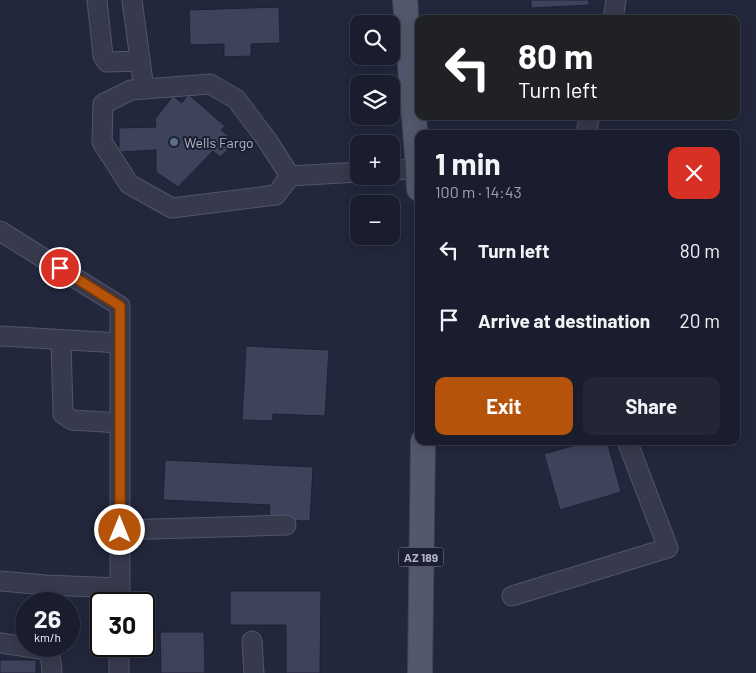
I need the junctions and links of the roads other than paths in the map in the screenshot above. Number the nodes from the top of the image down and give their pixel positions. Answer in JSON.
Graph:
{"nodes":[{"id":1,"x":97,"y":0,"type":"edge"},
{"id":2,"x":132,"y":0,"type":"edge"},
{"id":3,"x":405,"y":0,"type":"edge"},
{"id":4,"x":616,"y":0,"type":"edge"},
{"id":5,"x":614,"y":15,"type":"edge"},
{"id":6,"x":140,"y":60,"type":"junction"},
{"id":7,"x":144,"y":89,"type":"junction"},
{"id":8,"x":415,"y":130,"type":"edge"},
{"id":9,"x":415,"y":169,"type":"edge"},
{"id":10,"x":400,"y":170,"type":"edge"},
{"id":11,"x":350,"y":173,"type":"edge"},
{"id":12,"x":290,"y":176,"type":"junction"},
{"id":13,"x":0,"y":231,"type":"edge"},
{"id":14,"x":0,"y":336,"type":"edge"},
{"id":15,"x":61,"y":340,"type":"junction"},
{"id":16,"x":120,"y":344,"type":"junction"},
{"id":17,"x":120,"y":424,"type":"junction"},
{"id":18,"x":423,"y":445,"type":"edge"},
{"id":19,"x":629,"y":445,"type":"edge"},
{"id":20,"x":286,"y":524,"type":"dead end"},
{"id":21,"x":120,"y":530,"type":"junction"},
{"id":22,"x":0,"y":581,"type":"edge"},
{"id":23,"x":93,"y":592,"type":"edge"},
{"id":24,"x":120,"y":592,"type":"edge"},
{"id":25,"x":512,"y":596,"type":"dead end"},
{"id":26,"x":252,"y":641,"type":"dead end"},
{"id":27,"x":0,"y":643,"type":"edge"},
{"id":28,"x":119,"y":657,"type":"edge"},
{"id":29,"x":52,"y":673,"type":"edge"},
{"id":30,"x":119,"y":673,"type":"edge"},
{"id":31,"x":254,"y":673,"type":"edge"},
{"id":32,"x":420,"y":673,"type":"edge"}],
"edges":[{"from":1,"to":6,"type":"street"},
{"from":2,"to":6,"type":"street"},
{"from":3,"to":8,"type":"main road"},
{"from":4,"to":5,"type":"street"},
{"from":6,"to":7,"type":"street"},
{"from":7,"to":12,"type":"street"},
{"from":7,"to":12,"type":"street"},
{"from":9,"to":10,"type":"street"},
{"from":11,"to":12,"type":"street"},
{"from":13,"to":16,"type":"street"},
{"from":14,"to":15,"type":"street"},
{"from":15,"to":16,"type":"street"},
{"from":15,"to":17,"type":"street"},
{"from":16,"to":17,"type":"street"},
{"from":17,"to":21,"type":"street"},
{"from":18,"to":32,"type":"main road","number":"AZ 189"},
{"from":19,"to":25,"type":"street"},
{"from":20,"to":21,"type":"street"},
{"from":21,"to":24,"type":"street"},
{"from":22,"to":23,"type":"street"},
{"from":26,"to":31,"type":"street"},
{"from":27,"to":29,"type":"street"},
{"from":28,"to":30,"type":"street"}]}
